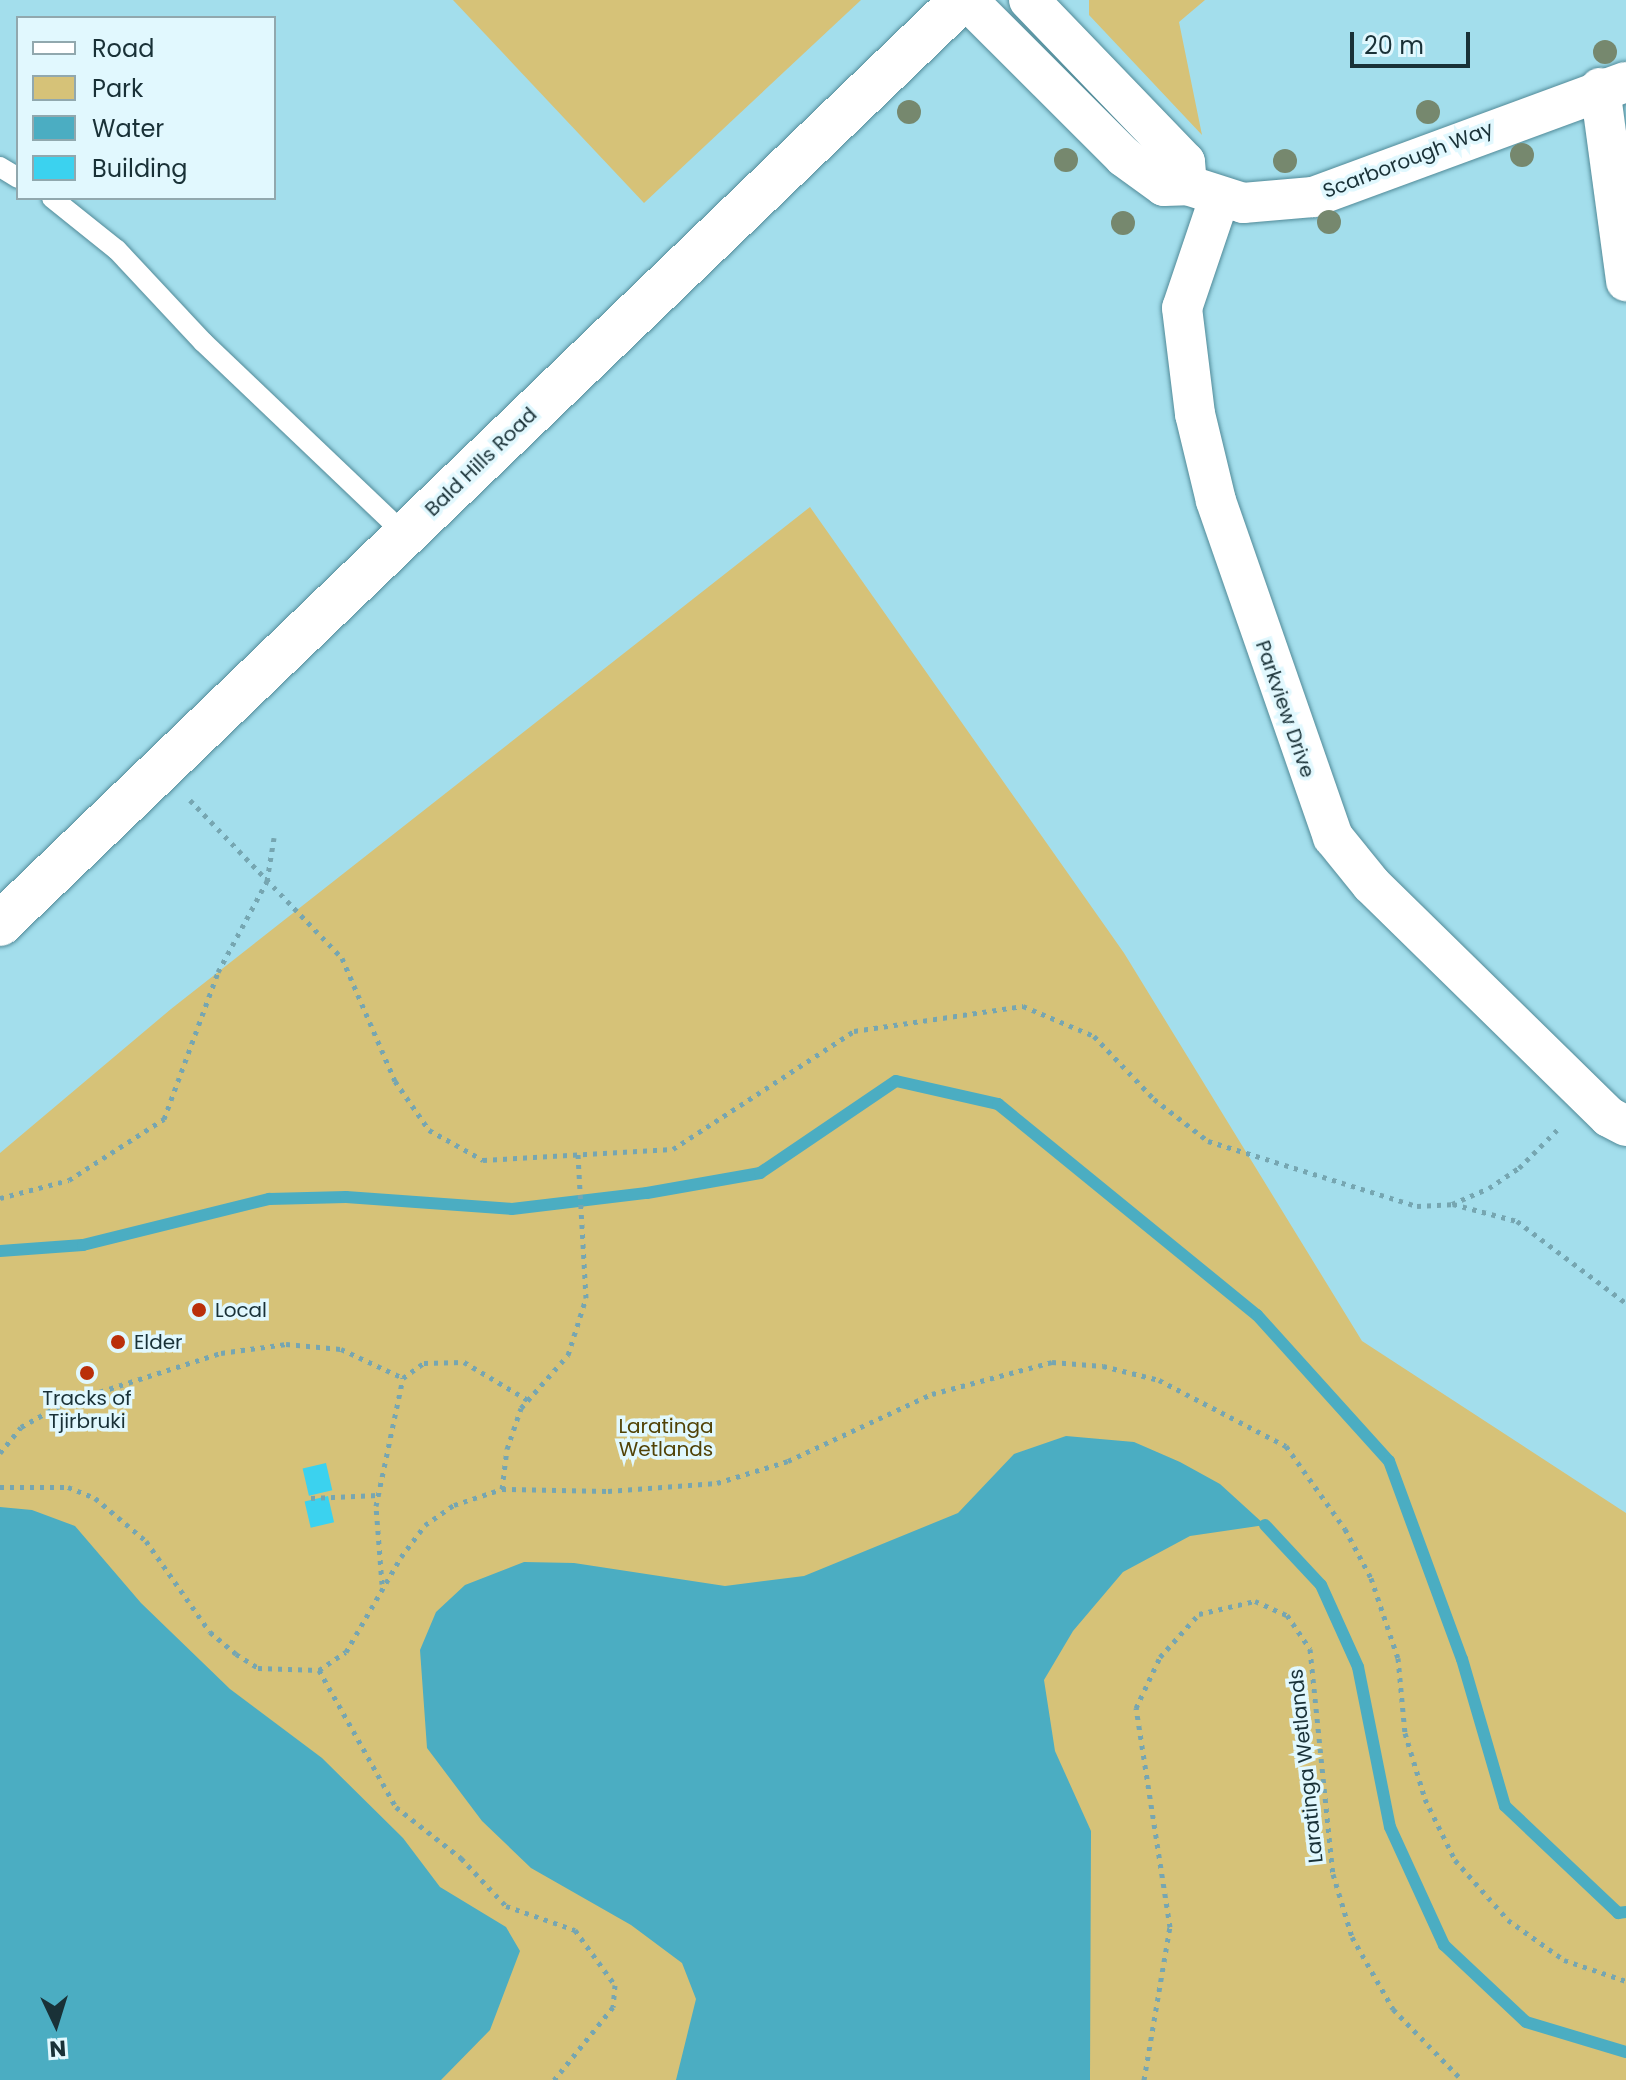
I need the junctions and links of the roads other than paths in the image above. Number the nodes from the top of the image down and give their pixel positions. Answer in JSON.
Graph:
{"nodes":[{"id":1,"x":965,"y":0,"type":"edge"},
{"id":2,"x":1029,"y":0,"type":"edge"},
{"id":3,"x":1613,"y":85,"type":"edge"},
{"id":4,"x":1203,"y":192,"type":"junction"},
{"id":5,"x":54,"y":200,"type":"edge"},
{"id":6,"x":1626,"y":281,"type":"edge"},
{"id":7,"x":406,"y":535,"type":"junction"},
{"id":8,"x":0,"y":924,"type":"edge"},
{"id":9,"x":1612,"y":1123,"type":"edge"}],
"edges":[{"from":1,"to":4,"type":"street","name":"Scarborough Way"},
{"from":1,"to":7,"type":"main road","name":"Bald Hills Road"},
{"from":2,"to":4,"type":"street"},
{"from":3,"to":4,"type":"street","name":"Scarborough Way"},
{"from":3,"to":6,"type":"street"},
{"from":4,"to":9,"type":"street","name":"Parkview Drive"},
{"from":5,"to":7,"type":"lane"},
{"from":7,"to":8,"type":"main road","name":"Bald Hills Road"}]}
